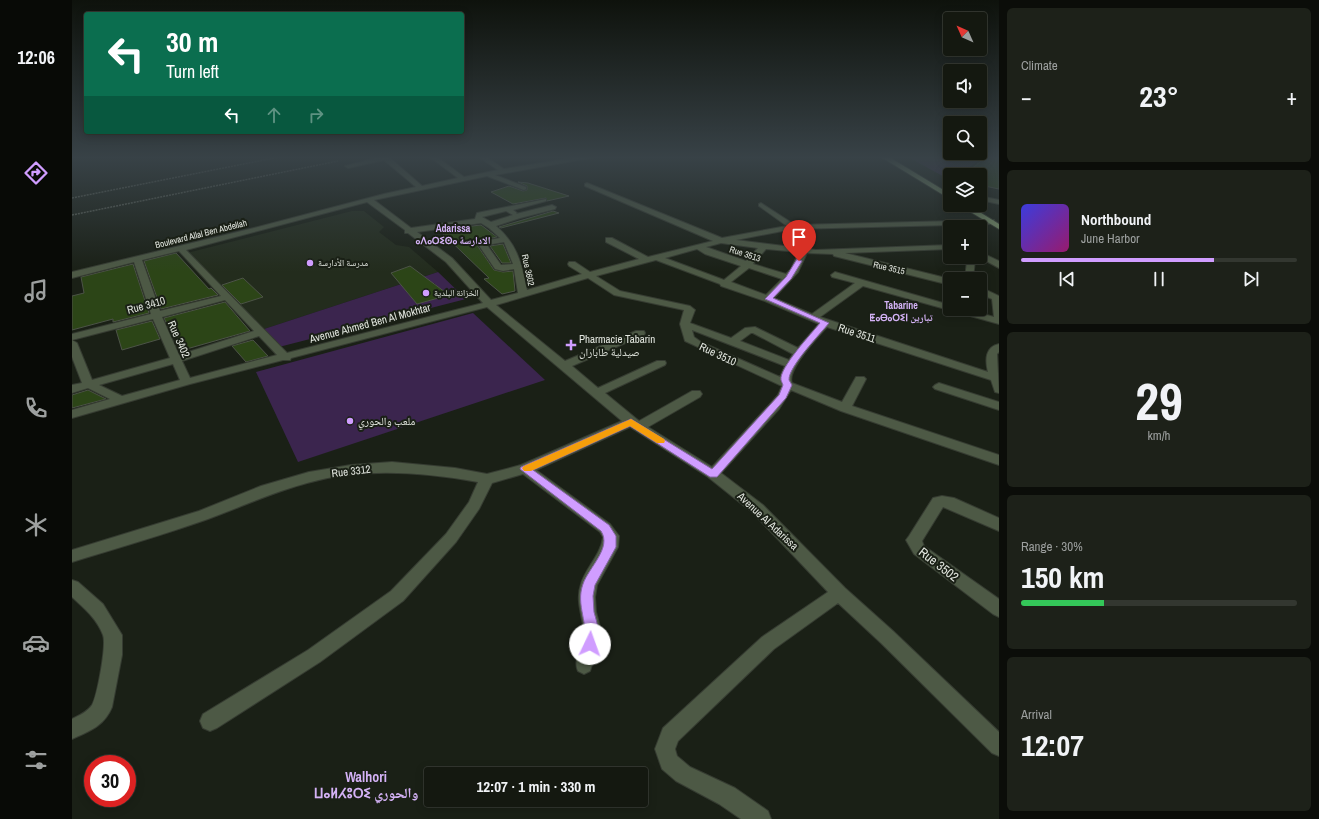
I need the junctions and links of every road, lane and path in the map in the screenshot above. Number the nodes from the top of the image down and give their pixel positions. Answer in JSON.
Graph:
{"nodes":[{"id":1,"x":86,"y":195,"type":"edge"},
{"id":2,"x":169,"y":195,"type":"edge"},
{"id":3,"x":390,"y":195,"type":"edge"},
{"id":4,"x":612,"y":195,"type":"edge"},
{"id":5,"x":72,"y":198,"type":"edge"},
{"id":6,"x":987,"y":199,"type":"edge"},
{"id":7,"x":369,"y":200,"type":"junction"},
{"id":8,"x":544,"y":200,"type":"dead end"},
{"id":9,"x":999,"y":202,"type":"edge"},
{"id":10,"x":761,"y":205,"type":"dead end"},
{"id":11,"x":552,"y":207,"type":"dead end"},
{"id":12,"x":507,"y":209,"type":"junction"},
{"id":13,"x":975,"y":212,"type":"edge"},
{"id":14,"x":986,"y":212,"type":"edge"},
{"id":15,"x":72,"y":215,"type":"edge"},
{"id":16,"x":517,"y":216,"type":"junction"},
{"id":17,"x":479,"y":219,"type":"junction"},
{"id":18,"x":999,"y":220,"type":"edge"},
{"id":19,"x":991,"y":222,"type":"junction"},
{"id":20,"x":937,"y":224,"type":"junction"},
{"id":21,"x":491,"y":225,"type":"junction"},
{"id":22,"x":999,"y":226,"type":"edge"},
{"id":23,"x":792,"y":227,"type":"junction"},
{"id":24,"x":943,"y":228,"type":"edge"},
{"id":25,"x":408,"y":231,"type":"junction"},
{"id":26,"x":506,"y":239,"type":"junction"},
{"id":27,"x":609,"y":240,"type":"dead end"},
{"id":28,"x":721,"y":240,"type":"junction"},
{"id":29,"x":698,"y":246,"type":"junction"},
{"id":30,"x":764,"y":246,"type":"junction"},
{"id":31,"x":943,"y":247,"type":"edge"},
{"id":32,"x":181,"y":249,"type":"junction"},
{"id":33,"x":804,"y":251,"type":"junction"},
{"id":34,"x":828,"y":252,"type":"junction"},
{"id":35,"x":650,"y":258,"type":"junction"},
{"id":36,"x":987,"y":258,"type":"edge"},
{"id":37,"x":137,"y":260,"type":"junction"},
{"id":38,"x":572,"y":264,"type":"dead end"},
{"id":39,"x":747,"y":265,"type":"junction"},
{"id":40,"x":999,"y":265,"type":"edge"},
{"id":41,"x":517,"y":266,"type":"junction"},
{"id":42,"x":72,"y":275,"type":"edge"},
{"id":43,"x":588,"y":275,"type":"junction"},
{"id":44,"x":834,"y":275,"type":"dead end"},
{"id":45,"x":788,"y":278,"type":"junction"},
{"id":46,"x":943,"y":280,"type":"edge"},
{"id":47,"x":861,"y":283,"type":"junction"},
{"id":48,"x":724,"y":284,"type":"junction"},
{"id":49,"x":987,"y":294,"type":"edge"},
{"id":50,"x":523,"y":295,"type":"junction"},
{"id":51,"x":227,"y":297,"type":"junction"},
{"id":52,"x":768,"y":299,"type":"junction"},
{"id":53,"x":489,"y":304,"type":"junction"},
{"id":54,"x":943,"y":306,"type":"edge"},
{"id":55,"x":156,"y":315,"type":"junction"},
{"id":56,"x":980,"y":316,"type":"edge"},
{"id":57,"x":812,"y":318,"type":"junction"},
{"id":58,"x":999,"y":321,"type":"edge"},
{"id":59,"x":825,"y":323,"type":"junction"},
{"id":60,"x":685,"y":324,"type":"junction"},
{"id":61,"x":261,"y":332,"type":"junction"},
{"id":62,"x":640,"y":333,"type":"dead end"},
{"id":63,"x":72,"y":337,"type":"edge"},
{"id":64,"x":732,"y":342,"type":"junction"},
{"id":65,"x":72,"y":343,"type":"edge"},
{"id":66,"x":997,"y":352,"type":"edge"},
{"id":67,"x":799,"y":353,"type":"junction"},
{"id":68,"x":286,"y":358,"type":"junction"},
{"id":69,"x":175,"y":360,"type":"junction"},
{"id":70,"x":661,"y":363,"type":"dead end"},
{"id":71,"x":564,"y":365,"type":"junction"},
{"id":72,"x":792,"y":365,"type":"junction"},
{"id":73,"x":994,"y":377,"type":"junction"},
{"id":74,"x":860,"y":379,"type":"dead end"},
{"id":75,"x":186,"y":382,"type":"junction"},
{"id":76,"x":88,"y":384,"type":"junction"},
{"id":77,"x":788,"y":385,"type":"junction"},
{"id":78,"x":939,"y":387,"type":"dead end"},
{"id":79,"x":72,"y":389,"type":"edge"},
{"id":80,"x":999,"y":389,"type":"edge"},
{"id":81,"x":596,"y":393,"type":"junction"},
{"id":82,"x":696,"y":394,"type":"dead end"},
{"id":83,"x":121,"y":400,"type":"junction"},
{"id":84,"x":999,"y":406,"type":"edge"},
{"id":85,"x":845,"y":408,"type":"junction"},
{"id":86,"x":72,"y":414,"type":"edge"},
{"id":87,"x":635,"y":425,"type":"junction"},
{"id":88,"x":999,"y":460,"type":"edge"},
{"id":89,"x":525,"y":469,"type":"junction"},
{"id":90,"x":713,"y":474,"type":"junction"},
{"id":91,"x":487,"y":479,"type":"junction"},
{"id":92,"x":999,"y":525,"type":"edge"},
{"id":93,"x":72,"y":556,"type":"edge"},
{"id":94,"x":72,"y":586,"type":"edge"},
{"id":95,"x":839,"y":593,"type":"junction"},
{"id":96,"x":999,"y":609,"type":"edge"},
{"id":97,"x":584,"y":665,"type":"dead end"},
{"id":98,"x":210,"y":721,"type":"dead end"},
{"id":99,"x":72,"y":729,"type":"edge"},
{"id":100,"x":999,"y":746,"type":"edge"},
{"id":101,"x":760,"y":819,"type":"edge"}],
"edges":[{"from":1,"to":5,"type":"path"},
{"from":2,"to":15,"type":"path"},
{"from":3,"to":7,"type":"street","name":"Boulevard Allal Ben Abdellah"},
{"from":4,"to":28,"type":"street"},
{"from":6,"to":9,"type":"street"},
{"from":7,"to":25,"type":"street","name":"Avenue Al Adarissa"},
{"from":7,"to":32,"type":"street","name":"Boulevard Allal Ben Abdellah"},
{"from":8,"to":12,"type":"street"},
{"from":10,"to":23,"type":"street"},
{"from":11,"to":16,"type":"street"},
{"from":12,"to":16,"type":"street"},
{"from":12,"to":17,"type":"street"},
{"from":13,"to":19,"type":"main road"},
{"from":14,"to":18,"type":"main road"},
{"from":16,"to":21,"type":"street"},
{"from":17,"to":21,"type":"street","name":"Rue 3602"},
{"from":17,"to":25,"type":"street"},
{"from":19,"to":20,"type":"street","name":"Avenue Ahmed Ben Al Mokhtar"},
{"from":19,"to":22,"type":"main road"},
{"from":20,"to":23,"type":"street","name":"Avenue Ahmed Ben Al Mokhtar"},
{"from":20,"to":24,"type":"street"},
{"from":21,"to":26,"type":"street","name":"Rue 3602"},
{"from":23,"to":28,"type":"street","name":"Avenue Ahmed Ben Al Mokhtar"},
{"from":25,"to":53,"type":"street","name":"Avenue Al Adarissa"},
{"from":26,"to":41,"type":"street","name":"Rue 3602"},
{"from":26,"to":41,"type":"street"},
{"from":27,"to":35,"type":"street","name":"Rue 3511"},
{"from":28,"to":29,"type":"street","name":"Avenue Ahmed Ben Al Mokhtar"},
{"from":28,"to":30,"type":"street"},
{"from":29,"to":35,"type":"street","name":"Avenue Ahmed Ben Al Mokhtar"},
{"from":29,"to":39,"type":"street","name":"Rue 3513"},
{"from":30,"to":33,"type":"street"},
{"from":30,"to":39,"type":"street"},
{"from":31,"to":34,"type":"street"},
{"from":32,"to":37,"type":"street","name":"Boulevard Allal Ben Abdellah"},
{"from":32,"to":51,"type":"street"},
{"from":33,"to":34,"type":"street"},
{"from":33,"to":45,"type":"street"},
{"from":34,"to":46,"type":"street","name":"Rue 3515"},
{"from":35,"to":43,"type":"street","name":"Avenue Ahmed Ben Al Mokhtar"},
{"from":35,"to":48,"type":"street","name":"Rue 3511"},
{"from":36,"to":40,"type":"street"},
{"from":37,"to":42,"type":"street","name":"Boulevard Allal Ben Abdellah"},
{"from":37,"to":55,"type":"street","name":"Rue 3402"},
{"from":38,"to":43,"type":"street"},
{"from":39,"to":45,"type":"street","name":"Rue 3513"},
{"from":39,"to":48,"type":"street"},
{"from":41,"to":50,"type":"street","name":"Rue 3602"},
{"from":43,"to":50,"type":"street","name":"Avenue Ahmed Ben Al Mokhtar"},
{"from":43,"to":60,"type":"street","name":"Rue 3510"},
{"from":44,"to":47,"type":"street"},
{"from":45,"to":52,"type":"street"},
{"from":47,"to":54,"type":"street"},
{"from":47,"to":57,"type":"street"},
{"from":48,"to":52,"type":"street","name":"Rue 3511"},
{"from":49,"to":58,"type":"street"},
{"from":50,"to":53,"type":"street","name":"Avenue Ahmed Ben Al Mokhtar"},
{"from":51,"to":55,"type":"street","name":"Rue 3410"},
{"from":51,"to":61,"type":"street"},
{"from":52,"to":57,"type":"street","name":"Rue 3511"},
{"from":53,"to":68,"type":"street","name":"Avenue Ahmed Ben Al Mokhtar"},
{"from":53,"to":71,"type":"street","name":"Avenue Al Adarissa"},
{"from":55,"to":63,"type":"street","name":"Rue 3410"},
{"from":55,"to":69,"type":"street","name":"Rue 3402"},
{"from":56,"to":58,"type":"street"},
{"from":57,"to":59,"type":"street","name":"Rue 3511"},
{"from":59,"to":67,"type":"street"},
{"from":59,"to":73,"type":"street","name":"Rue 3511"},
{"from":60,"to":64,"type":"street"},
{"from":60,"to":77,"type":"street","name":"Rue 3510"},
{"from":61,"to":68,"type":"street"},
{"from":61,"to":69,"type":"street"},
{"from":62,"to":71,"type":"street"},
{"from":64,"to":67,"type":"street"},
{"from":64,"to":72,"type":"street"},
{"from":65,"to":76,"type":"street"},
{"from":66,"to":73,"type":"street"},
{"from":67,"to":72,"type":"street"},
{"from":68,"to":75,"type":"street","name":"Avenue Ahmed Ben Al Mokhtar"},
{"from":69,"to":75,"type":"street","name":"Rue 3402"},
{"from":69,"to":76,"type":"street"},
{"from":70,"to":81,"type":"street"},
{"from":71,"to":81,"type":"street","name":"Avenue Al Adarissa"},
{"from":72,"to":77,"type":"street"},
{"from":73,"to":80,"type":"street"},
{"from":74,"to":85,"type":"street"},
{"from":75,"to":83,"type":"street","name":"Avenue Ahmed Ben Al Mokhtar"},
{"from":76,"to":79,"type":"street"},
{"from":76,"to":83,"type":"street"},
{"from":77,"to":85,"type":"street","name":"Rue 3510"},
{"from":77,"to":90,"type":"street"},
{"from":78,"to":84,"type":"street"},
{"from":81,"to":87,"type":"street","name":"Avenue Al Adarissa"},
{"from":82,"to":87,"type":"street","name":"Rue 3312"},
{"from":83,"to":86,"type":"street","name":"Avenue Ahmed Ben Al Mokhtar"},
{"from":85,"to":88,"type":"street","name":"Rue 3510"},
{"from":87,"to":89,"type":"street","name":"Rue 3312"},
{"from":87,"to":90,"type":"street","name":"Avenue Al Adarissa"},
{"from":89,"to":91,"type":"street","name":"Rue 3312"},
{"from":89,"to":97,"type":"street"},
{"from":90,"to":95,"type":"street","name":"Avenue Al Adarissa"},
{"from":91,"to":93,"type":"street","name":"Rue 3312"},
{"from":91,"to":98,"type":"street"},
{"from":92,"to":96,"type":"street","name":"Rue 3502"},
{"from":94,"to":99,"type":"street"},
{"from":95,"to":100,"type":"street","name":"Avenue Al Adarissa"},
{"from":95,"to":101,"type":"street"}]}
